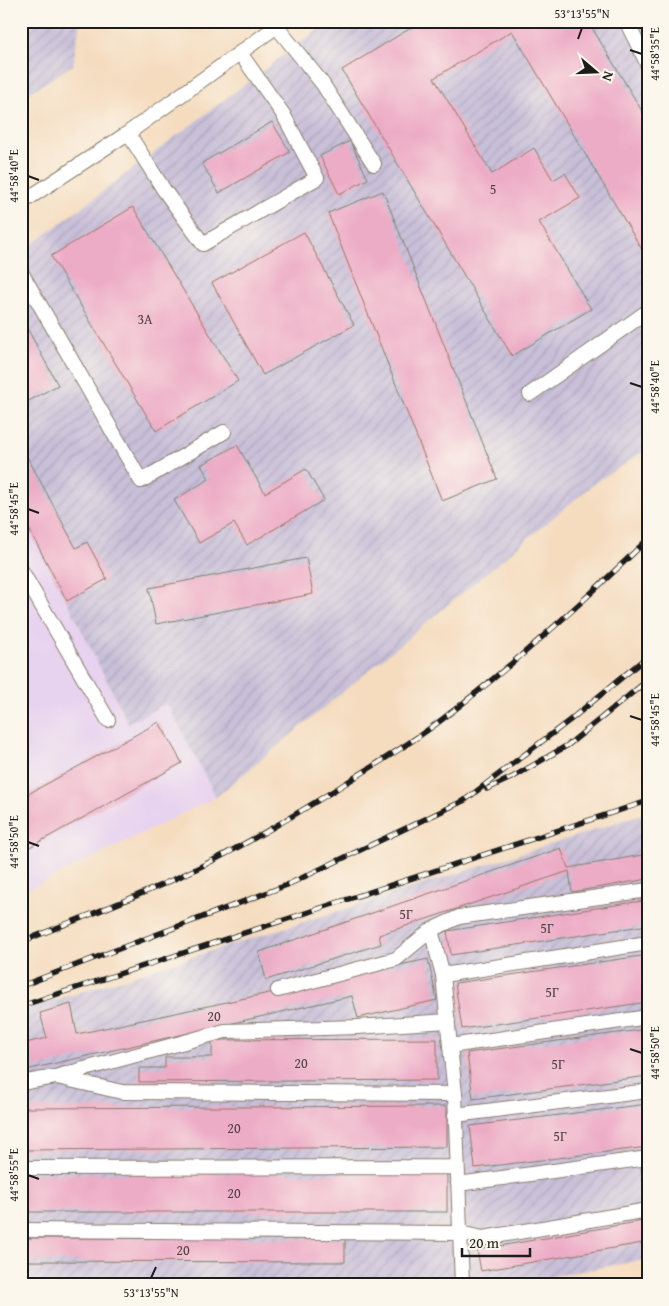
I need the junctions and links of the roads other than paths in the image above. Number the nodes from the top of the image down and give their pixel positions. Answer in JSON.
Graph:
{"nodes":[{"id":1,"x":626,"y":21,"type":"edge"},
{"id":2,"x":280,"y":24,"type":"edge"},
{"id":3,"x":240,"y":53,"type":"junction"},
{"id":4,"x":648,"y":65,"type":"edge"},
{"id":5,"x":128,"y":134,"type":"junction"},
{"id":6,"x":374,"y":164,"type":"dead end"},
{"id":7,"x":21,"y":203,"type":"edge"},
{"id":8,"x":21,"y":272,"type":"edge"},
{"id":9,"x":648,"y":311,"type":"edge"},
{"id":10,"x":530,"y":394,"type":"dead end"},
{"id":11,"x":224,"y":432,"type":"dead end"},
{"id":12,"x":21,"y":570,"type":"edge"},
{"id":13,"x":108,"y":720,"type":"dead end"},
{"id":14,"x":648,"y":890,"type":"edge"},
{"id":15,"x":432,"y":930,"type":"junction"},
{"id":16,"x":648,"y":943,"type":"edge"},
{"id":17,"x":443,"y":975,"type":"junction"},
{"id":18,"x":278,"y":990,"type":"dead end"},
{"id":19,"x":648,"y":1017,"type":"edge"},
{"id":20,"x":448,"y":1021,"type":"junction"},
{"id":21,"x":450,"y":1046,"type":"junction"},
{"id":22,"x":55,"y":1077,"type":"junction"},
{"id":23,"x":21,"y":1083,"type":"edge"},
{"id":24,"x":648,"y":1091,"type":"edge"},
{"id":25,"x":454,"y":1094,"type":"junction"},
{"id":26,"x":456,"y":1115,"type":"junction"},
{"id":27,"x":648,"y":1158,"type":"edge"},
{"id":28,"x":457,"y":1167,"type":"junction"},
{"id":29,"x":21,"y":1168,"type":"edge"},
{"id":30,"x":458,"y":1184,"type":"junction"},
{"id":31,"x":648,"y":1210,"type":"edge"},
{"id":32,"x":21,"y":1230,"type":"edge"},
{"id":33,"x":460,"y":1233,"type":"junction"},
{"id":34,"x":462,"y":1285,"type":"edge"}],
"edges":[{"from":1,"to":4,"type":"lane"},
{"from":2,"to":3,"type":"lane"},
{"from":2,"to":6,"type":"lane"},
{"from":3,"to":5,"type":"lane"},
{"from":3,"to":5,"type":"lane"},
{"from":5,"to":7,"type":"lane"},
{"from":8,"to":11,"type":"lane"},
{"from":9,"to":10,"type":"lane"},
{"from":12,"to":13,"type":"lane"},
{"from":14,"to":15,"type":"lane"},
{"from":15,"to":17,"type":"lane"},
{"from":15,"to":18,"type":"lane"},
{"from":16,"to":17,"type":"lane"},
{"from":17,"to":20,"type":"lane"},
{"from":19,"to":21,"type":"lane"},
{"from":20,"to":21,"type":"lane"},
{"from":20,"to":22,"type":"lane"},
{"from":21,"to":25,"type":"lane"},
{"from":22,"to":23,"type":"lane"},
{"from":22,"to":25,"type":"lane"},
{"from":24,"to":26,"type":"lane"},
{"from":25,"to":26,"type":"lane"},
{"from":26,"to":28,"type":"lane"},
{"from":27,"to":30,"type":"lane"},
{"from":28,"to":29,"type":"lane"},
{"from":28,"to":30,"type":"lane"},
{"from":30,"to":33,"type":"lane"},
{"from":31,"to":33,"type":"lane"},
{"from":32,"to":33,"type":"lane"},
{"from":33,"to":34,"type":"lane"}]}
